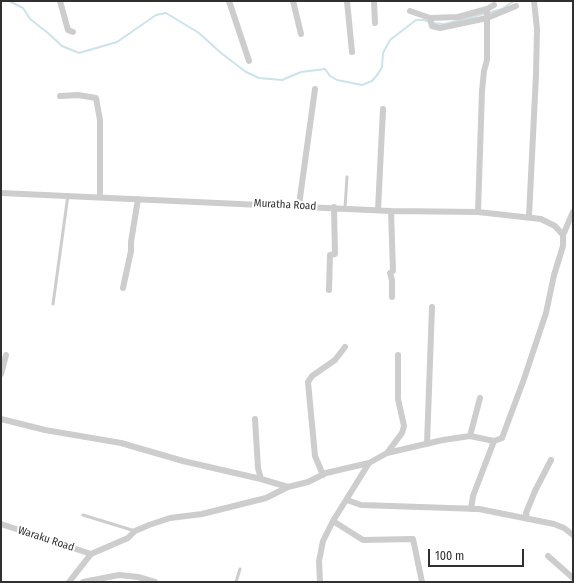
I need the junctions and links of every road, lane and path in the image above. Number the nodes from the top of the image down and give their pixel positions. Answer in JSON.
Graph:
{"nodes":[{"id":1,"x":60,"y":1,"type":"edge"},
{"id":2,"x":229,"y":1,"type":"edge"},
{"id":3,"x":293,"y":1,"type":"edge"},
{"id":4,"x":347,"y":1,"type":"edge"},
{"id":5,"x":374,"y":1,"type":"edge"},
{"id":6,"x":534,"y":1,"type":"edge"},
{"id":7,"x":494,"y":5,"type":"dead end"},
{"id":8,"x":516,"y":6,"type":"dead end"},
{"id":9,"x":410,"y":11,"type":"dead end"},
{"id":10,"x":487,"y":14,"type":"junction"},
{"id":11,"x":430,"y":18,"type":"junction"},
{"id":12,"x":376,"y":23,"type":"dead end"},
{"id":13,"x":74,"y":32,"type":"dead end"},
{"id":14,"x":301,"y":34,"type":"dead end"},
{"id":15,"x":352,"y":52,"type":"dead end"},
{"id":16,"x":249,"y":62,"type":"dead end"},
{"id":17,"x":315,"y":89,"type":"dead end"},
{"id":18,"x":60,"y":96,"type":"dead end"},
{"id":19,"x":383,"y":109,"type":"dead end"},
{"id":20,"x":346,"y":177,"type":"dead end"},
{"id":21,"x":1,"y":193,"type":"edge"},
{"id":22,"x":68,"y":195,"type":"junction"},
{"id":23,"x":100,"y":196,"type":"junction"},
{"id":24,"x":138,"y":199,"type":"junction"},
{"id":25,"x":299,"y":206,"type":"junction"},
{"id":26,"x":334,"y":207,"type":"junction"},
{"id":27,"x":345,"y":208,"type":"junction"},
{"id":28,"x":378,"y":210,"type":"junction"},
{"id":29,"x":391,"y":211,"type":"junction"},
{"id":30,"x":478,"y":212,"type":"junction"},
{"id":31,"x":573,"y":212,"type":"edge"},
{"id":32,"x":529,"y":216,"type":"junction"},
{"id":33,"x":563,"y":235,"type":"junction"},
{"id":34,"x":123,"y":288,"type":"dead end"},
{"id":35,"x":329,"y":290,"type":"dead end"},
{"id":36,"x":392,"y":297,"type":"dead end"},
{"id":37,"x":53,"y":304,"type":"dead end"},
{"id":38,"x":432,"y":307,"type":"dead end"},
{"id":39,"x":345,"y":347,"type":"dead end"},
{"id":40,"x":6,"y":355,"type":"dead end"},
{"id":41,"x":398,"y":355,"type":"dead end"},
{"id":42,"x":1,"y":374,"type":"edge"},
{"id":43,"x":480,"y":398,"type":"dead end"},
{"id":44,"x":1,"y":419,"type":"edge"},
{"id":45,"x":255,"y":419,"type":"dead end"},
{"id":46,"x":470,"y":436,"type":"junction"},
{"id":47,"x":494,"y":441,"type":"junction"},
{"id":48,"x":427,"y":444,"type":"junction"},
{"id":49,"x":387,"y":453,"type":"junction"},
{"id":50,"x":551,"y":460,"type":"dead end"},
{"id":51,"x":369,"y":463,"type":"junction"},
{"id":52,"x":323,"y":475,"type":"junction"},
{"id":53,"x":261,"y":478,"type":"junction"},
{"id":54,"x":288,"y":487,"type":"junction"},
{"id":55,"x":347,"y":500,"type":"junction"},
{"id":56,"x":471,"y":509,"type":"junction"},
{"id":57,"x":83,"y":515,"type":"dead end"},
{"id":58,"x":527,"y":518,"type":"junction"},
{"id":59,"x":333,"y":521,"type":"junction"},
{"id":60,"x":1,"y":524,"type":"edge"},
{"id":61,"x":135,"y":531,"type":"junction"},
{"id":62,"x":573,"y":535,"type":"edge"},
{"id":63,"x":91,"y":554,"type":"junction"},
{"id":64,"x":548,"y":556,"type":"dead end"},
{"id":65,"x":240,"y":569,"type":"dead end"},
{"id":66,"x":573,"y":578,"type":"edge"},
{"id":67,"x":68,"y":582,"type":"edge"},
{"id":68,"x":84,"y":582,"type":"edge"},
{"id":69,"x":155,"y":582,"type":"edge"},
{"id":70,"x":236,"y":582,"type":"edge"},
{"id":71,"x":320,"y":582,"type":"edge"},
{"id":72,"x":422,"y":582,"type":"edge"}],
"edges":[{"from":1,"to":13,"type":"street"},
{"from":2,"to":16,"type":"street"},
{"from":3,"to":14,"type":"street"},
{"from":4,"to":15,"type":"street"},
{"from":5,"to":12,"type":"street"},
{"from":6,"to":32,"type":"street"},
{"from":7,"to":10,"type":"street"},
{"from":8,"to":10,"type":"street"},
{"from":9,"to":11,"type":"street"},
{"from":10,"to":11,"type":"street"},
{"from":10,"to":11,"type":"street"},
{"from":10,"to":30,"type":"street"},
{"from":17,"to":25,"type":"street"},
{"from":18,"to":23,"type":"street"},
{"from":19,"to":28,"type":"street"},
{"from":20,"to":27,"type":"lane"},
{"from":21,"to":22,"type":"street","name":"Muratha Road"},
{"from":22,"to":23,"type":"street","name":"Muratha Road"},
{"from":22,"to":37,"type":"lane"},
{"from":23,"to":24,"type":"street","name":"Muratha Road"},
{"from":24,"to":25,"type":"street","name":"Muratha Road"},
{"from":24,"to":34,"type":"street"},
{"from":25,"to":26,"type":"street","name":"Muratha Road"},
{"from":26,"to":27,"type":"street","name":"Muratha Road"},
{"from":26,"to":35,"type":"street"},
{"from":27,"to":28,"type":"street","name":"Muratha Road"},
{"from":28,"to":29,"type":"street","name":"Muratha Road"},
{"from":29,"to":30,"type":"street","name":"Muratha Road"},
{"from":29,"to":36,"type":"street"},
{"from":30,"to":32,"type":"street","name":"Muratha Road"},
{"from":31,"to":33,"type":"street"},
{"from":32,"to":33,"type":"street","name":"Muratha Road"},
{"from":33,"to":47,"type":"street"},
{"from":38,"to":48,"type":"street"},
{"from":39,"to":52,"type":"street"},
{"from":40,"to":42,"type":"street"},
{"from":41,"to":49,"type":"street"},
{"from":43,"to":46,"type":"street"},
{"from":44,"to":53,"type":"street"},
{"from":45,"to":53,"type":"street"},
{"from":46,"to":47,"type":"street"},
{"from":46,"to":48,"type":"street"},
{"from":47,"to":56,"type":"street"},
{"from":48,"to":49,"type":"street"},
{"from":49,"to":51,"type":"street"},
{"from":50,"to":58,"type":"street"},
{"from":51,"to":52,"type":"street"},
{"from":51,"to":55,"type":"street"},
{"from":52,"to":54,"type":"street"},
{"from":53,"to":54,"type":"street"},
{"from":54,"to":61,"type":"street"},
{"from":55,"to":56,"type":"street"},
{"from":55,"to":59,"type":"street"},
{"from":56,"to":58,"type":"street"},
{"from":57,"to":61,"type":"lane"},
{"from":58,"to":62,"type":"street"},
{"from":59,"to":71,"type":"street"},
{"from":59,"to":72,"type":"street"},
{"from":60,"to":63,"type":"street","name":"Waraku Road"},
{"from":61,"to":63,"type":"street"},
{"from":63,"to":67,"type":"street"},
{"from":64,"to":66,"type":"street"},
{"from":65,"to":70,"type":"lane"},
{"from":68,"to":69,"type":"street"}]}
